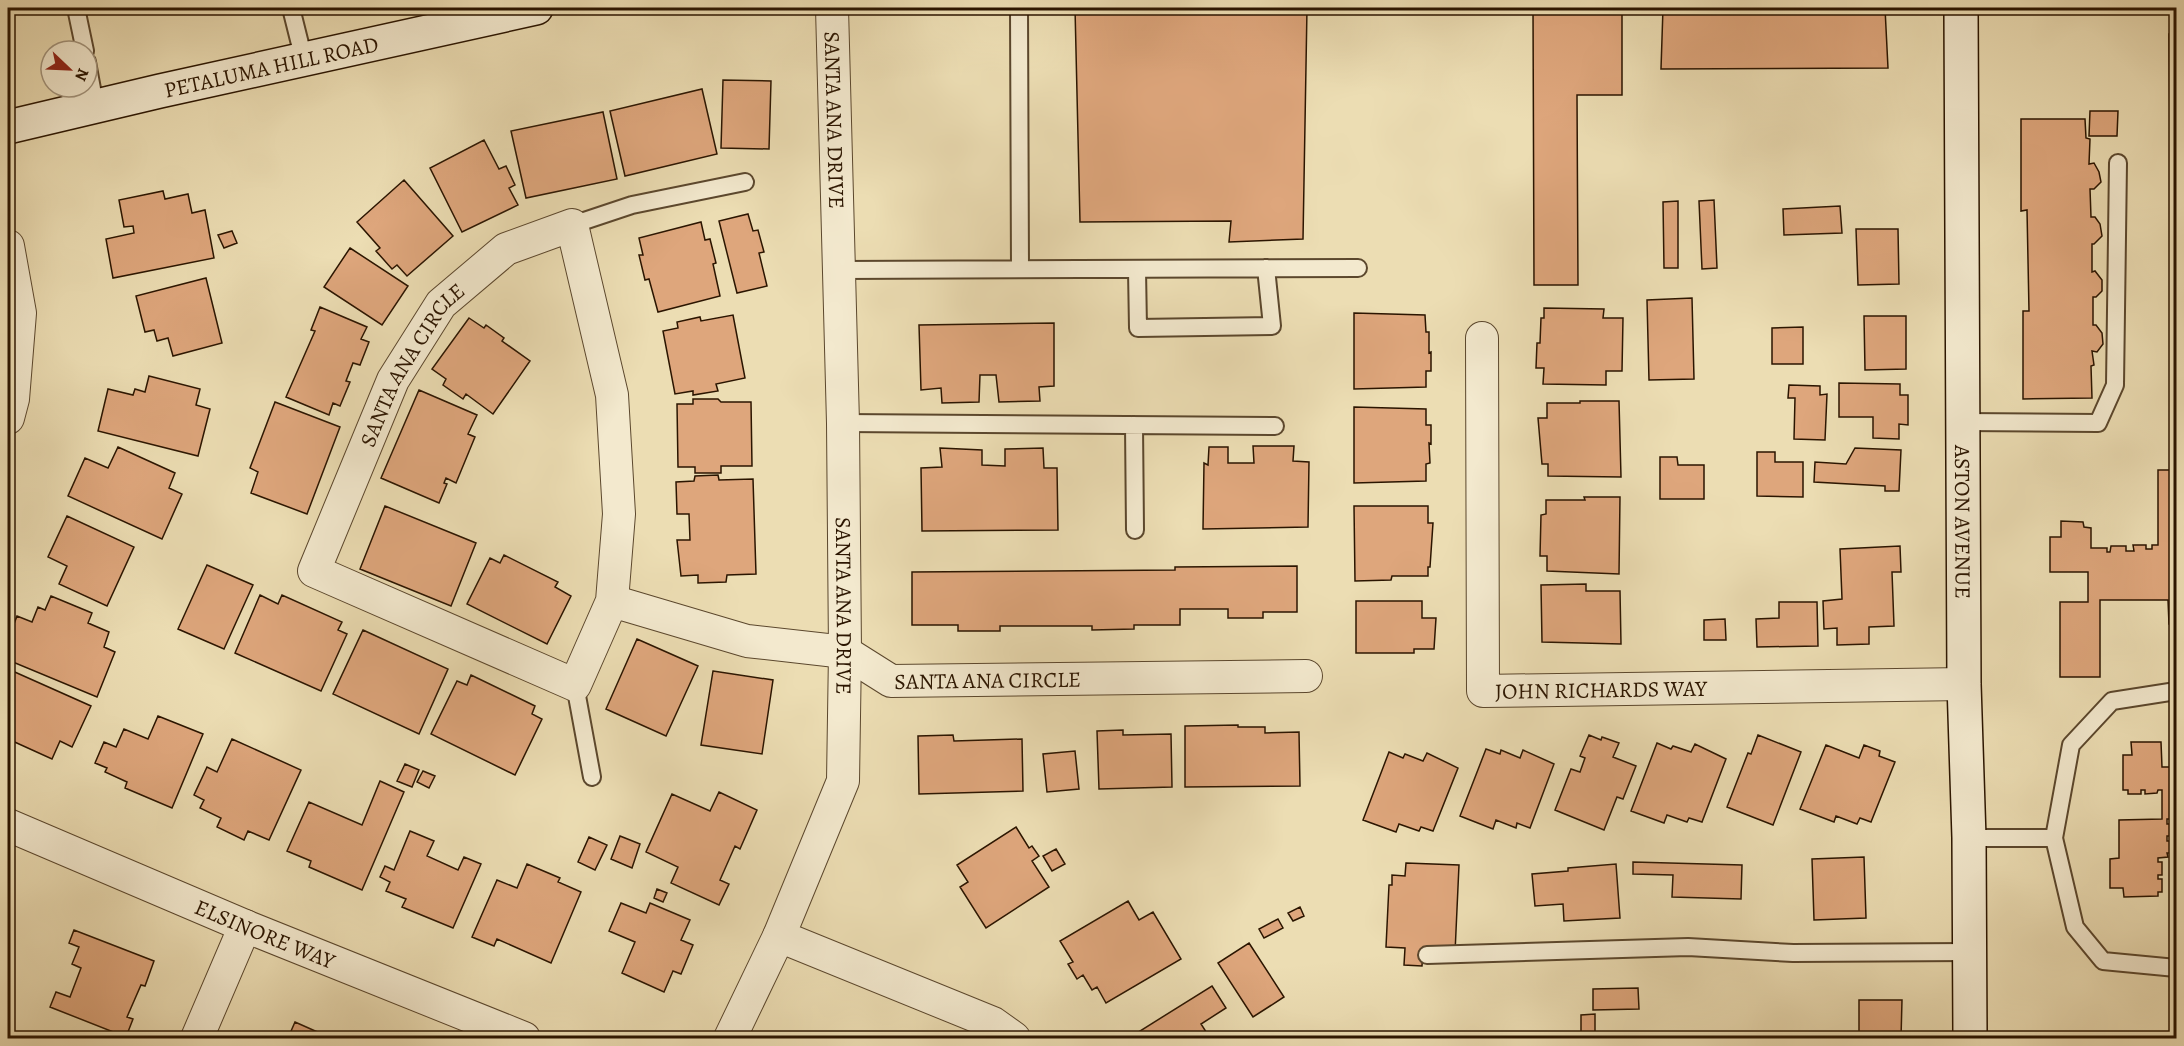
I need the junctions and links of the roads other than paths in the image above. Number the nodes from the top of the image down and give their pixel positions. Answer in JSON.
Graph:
{"nodes":[{"id":1,"x":76,"y":8,"type":"edge"},
{"id":2,"x":291,"y":8,"type":"edge"},
{"id":3,"x":536,"y":8,"type":"edge"},
{"id":4,"x":832,"y":8,"type":"edge"},
{"id":5,"x":1019,"y":8,"type":"edge"},
{"id":6,"x":1961,"y":8,"type":"edge"},
{"id":7,"x":82,"y":39,"type":"edge"},
{"id":8,"x":304,"y":60,"type":"junction"},
{"id":9,"x":95,"y":99,"type":"edge"},
{"id":10,"x":96,"y":105,"type":"junction"},
{"id":11,"x":8,"y":127,"type":"edge"},
{"id":12,"x":2118,"y":163,"type":"dead end"},
{"id":13,"x":745,"y":182,"type":"dead end"},
{"id":14,"x":572,"y":225,"type":"junction"},
{"id":15,"x":8,"y":246,"type":"edge"},
{"id":16,"x":1266,"y":268,"type":"junction"},
{"id":17,"x":1358,"y":268,"type":"dead end"},
{"id":18,"x":1020,"y":269,"type":"junction"},
{"id":19,"x":840,"y":270,"type":"junction"},
{"id":20,"x":1137,"y":270,"type":"junction"},
{"id":21,"x":1482,"y":338,"type":"dead end"},
{"id":22,"x":8,"y":418,"type":"edge"},
{"id":23,"x":1963,"y":422,"type":"junction"},
{"id":24,"x":843,"y":423,"type":"junction"},
{"id":25,"x":1134,"y":425,"type":"junction"},
{"id":26,"x":1275,"y":426,"type":"dead end"},
{"id":27,"x":1135,"y":530,"type":"dead end"},
{"id":28,"x":612,"y":601,"type":"junction"},
{"id":29,"x":845,"y":652,"type":"junction"},
{"id":30,"x":1306,"y":676,"type":"dead end"},
{"id":31,"x":1964,"y":684,"type":"junction"},
{"id":32,"x":575,"y":685,"type":"junction"},
{"id":33,"x":2176,"y":692,"type":"edge"},
{"id":34,"x":592,"y":777,"type":"dead end"},
{"id":35,"x":8,"y":825,"type":"edge"},
{"id":36,"x":1969,"y":838,"type":"junction"},
{"id":37,"x":2055,"y":838,"type":"junction"},
{"id":38,"x":245,"y":926,"type":"junction"},
{"id":39,"x":779,"y":936,"type":"junction"},
{"id":40,"x":1968,"y":952,"type":"junction"},
{"id":41,"x":1427,"y":955,"type":"dead end"},
{"id":42,"x":2176,"y":968,"type":"edge"},
{"id":43,"x":197,"y":1038,"type":"edge"},
{"id":44,"x":524,"y":1038,"type":"edge"},
{"id":45,"x":730,"y":1038,"type":"edge"},
{"id":46,"x":1014,"y":1038,"type":"edge"},
{"id":47,"x":1970,"y":1038,"type":"edge"}],
"edges":[{"from":1,"to":7,"type":"lane"},
{"from":2,"to":8,"type":"lane"},
{"from":3,"to":8,"type":"street","name":"PETALUMA HILL ROAD"},
{"from":4,"to":19,"type":"street","name":"SANTA ANA DRIVE"},
{"from":5,"to":18,"type":"lane"},
{"from":6,"to":23,"type":"street","name":"ASTON AVENUE"},
{"from":8,"to":10,"type":"street","name":"PETALUMA HILL ROAD"},
{"from":9,"to":10,"type":"lane"},
{"from":10,"to":11,"type":"street","name":"PETALUMA HILL ROAD"},
{"from":12,"to":23,"type":"lane"},
{"from":13,"to":14,"type":"lane"},
{"from":14,"to":28,"type":"street"},
{"from":14,"to":32,"type":"street","name":"SANTA ANA CIRCLE"},
{"from":15,"to":22,"type":"street"},
{"from":16,"to":17,"type":"lane"},
{"from":16,"to":20,"type":"lane"},
{"from":16,"to":20,"type":"lane"},
{"from":18,"to":19,"type":"lane"},
{"from":18,"to":20,"type":"lane"},
{"from":19,"to":24,"type":"street","name":"SANTA ANA DRIVE"},
{"from":21,"to":31,"type":"street","name":"JOHN RICHARDS WAY"},
{"from":23,"to":31,"type":"street","name":"ASTON AVENUE"},
{"from":24,"to":25,"type":"lane"},
{"from":24,"to":29,"type":"street","name":"SANTA ANA DRIVE"},
{"from":25,"to":26,"type":"lane"},
{"from":25,"to":27,"type":"lane"},
{"from":28,"to":29,"type":"street","name":"SANTA ANA CIRCLE"},
{"from":28,"to":32,"type":"street"},
{"from":29,"to":30,"type":"street","name":"SANTA ANA CIRCLE"},
{"from":29,"to":39,"type":"street","name":"SANTA ANA DRIVE"},
{"from":31,"to":36,"type":"street","name":"ASTON AVENUE"},
{"from":32,"to":34,"type":"lane"},
{"from":33,"to":37,"type":"lane"},
{"from":35,"to":38,"type":"street","name":"ELSINORE WAY"},
{"from":36,"to":37,"type":"lane"},
{"from":36,"to":40,"type":"street","name":"ASTON AVENUE"},
{"from":37,"to":42,"type":"lane"},
{"from":38,"to":43,"type":"street"},
{"from":38,"to":44,"type":"street","name":"ELSINORE WAY"},
{"from":39,"to":45,"type":"street","name":"SANTA ANA DRIVE"},
{"from":39,"to":46,"type":"street"},
{"from":40,"to":41,"type":"lane"},
{"from":40,"to":47,"type":"street","name":"ASTON AVENUE"}]}
